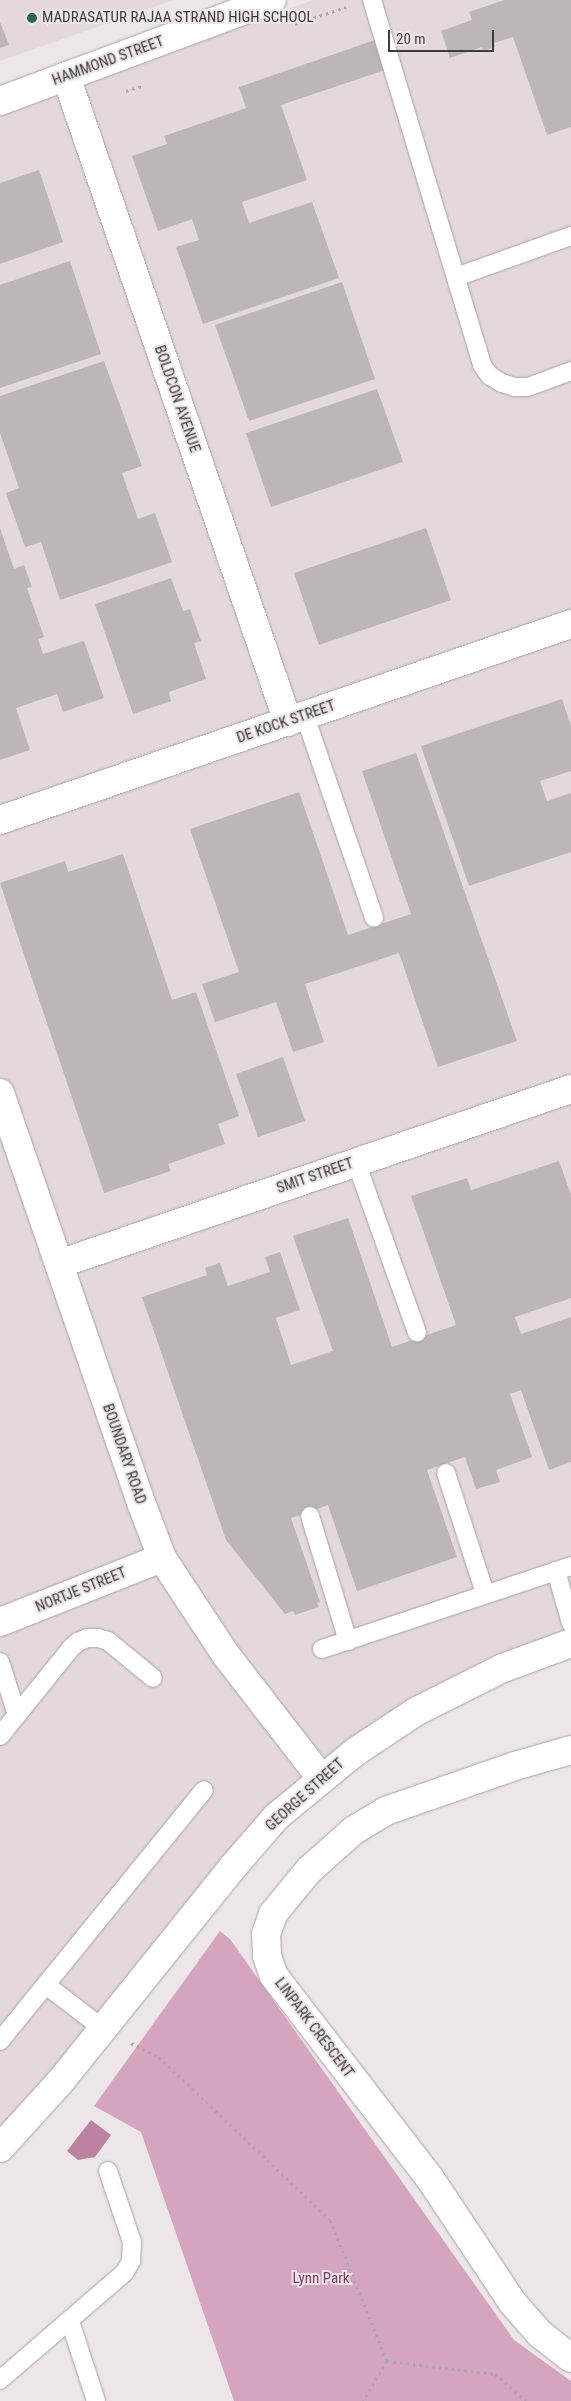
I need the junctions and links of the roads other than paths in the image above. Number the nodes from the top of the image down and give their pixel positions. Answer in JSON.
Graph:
{"nodes":[{"id":1,"x":272,"y":0,"type":"edge"},
{"id":2,"x":372,"y":0,"type":"edge"},
{"id":3,"x":66,"y":76,"type":"junction"},
{"id":4,"x":0,"y":101,"type":"edge"},
{"id":5,"x":571,"y":236,"type":"edge"},
{"id":6,"x":456,"y":276,"type":"junction"},
{"id":7,"x":571,"y":371,"type":"edge"},
{"id":8,"x":571,"y":624,"type":"edge"},
{"id":9,"x":297,"y":719,"type":"junction"},
{"id":10,"x":0,"y":820,"type":"edge"},
{"id":11,"x":374,"y":917,"type":"dead end"},
{"id":12,"x":571,"y":1089,"type":"edge"},
{"id":13,"x":0,"y":1093,"type":"edge"},
{"id":14,"x":356,"y":1162,"type":"junction"},
{"id":15,"x":59,"y":1264,"type":"junction"},
{"id":16,"x":417,"y":1332,"type":"dead end"},
{"id":17,"x":446,"y":1473,"type":"dead end"},
{"id":18,"x":310,"y":1516,"type":"dead end"},
{"id":19,"x":162,"y":1558,"type":"junction"},
{"id":20,"x":563,"y":1569,"type":"edge"},
{"id":21,"x":485,"y":1593,"type":"junction"},
{"id":22,"x":0,"y":1622,"type":"edge"},
{"id":23,"x":571,"y":1623,"type":"edge"},
{"id":24,"x":348,"y":1641,"type":"junction"},
{"id":25,"x":571,"y":1643,"type":"edge"},
{"id":26,"x":322,"y":1649,"type":"dead end"},
{"id":27,"x":0,"y":1662,"type":"edge"},
{"id":28,"x":153,"y":1678,"type":"dead end"},
{"id":29,"x":17,"y":1715,"type":"junction"},
{"id":30,"x":0,"y":1736,"type":"edge"},
{"id":31,"x":571,"y":1750,"type":"edge"},
{"id":32,"x":321,"y":1778,"type":"junction"},
{"id":33,"x":204,"y":1790,"type":"dead end"},
{"id":34,"x":46,"y":1985,"type":"junction"},
{"id":35,"x":102,"y":2028,"type":"junction"},
{"id":36,"x":0,"y":2041,"type":"edge"},
{"id":37,"x":0,"y":2148,"type":"edge"},
{"id":38,"x":108,"y":2172,"type":"dead end"},
{"id":39,"x":70,"y":2321,"type":"junction"},
{"id":40,"x":571,"y":2358,"type":"edge"},
{"id":41,"x":0,"y":2380,"type":"edge"},
{"id":42,"x":96,"y":2401,"type":"edge"}],
"edges":[{"from":1,"to":3,"type":"street","name":"HAMMOND STREET"},
{"from":2,"to":6,"type":"lane"},
{"from":3,"to":4,"type":"street","name":"HAMMOND STREET"},
{"from":3,"to":9,"type":"street","name":"BOLDCON AVENUE"},
{"from":5,"to":6,"type":"lane"},
{"from":6,"to":7,"type":"lane"},
{"from":8,"to":9,"type":"street","name":"DE KOCK STREET"},
{"from":9,"to":10,"type":"street","name":"DE KOCK STREET"},
{"from":9,"to":11,"type":"lane"},
{"from":12,"to":14,"type":"street","name":"SMIT STREET"},
{"from":13,"to":15,"type":"street","name":"BOUNDARY ROAD"},
{"from":14,"to":15,"type":"street","name":"SMIT STREET"},
{"from":14,"to":16,"type":"lane"},
{"from":15,"to":19,"type":"street","name":"BOUNDARY ROAD"},
{"from":17,"to":21,"type":"lane"},
{"from":18,"to":24,"type":"lane"},
{"from":19,"to":22,"type":"street","name":"NORTJE STREET"},
{"from":19,"to":32,"type":"street","name":"BOUNDARY ROAD"},
{"from":20,"to":21,"type":"lane"},
{"from":20,"to":23,"type":"lane"},
{"from":21,"to":24,"type":"lane"},
{"from":24,"to":26,"type":"lane"},
{"from":25,"to":32,"type":"street","name":"GEORGE STREET"},
{"from":27,"to":29,"type":"lane"},
{"from":28,"to":29,"type":"lane"},
{"from":29,"to":30,"type":"lane"},
{"from":31,"to":40,"type":"street","name":"LINPARK CRESCENT"},
{"from":32,"to":35,"type":"street","name":"GEORGE STREET"},
{"from":33,"to":34,"type":"lane"},
{"from":34,"to":35,"type":"lane"},
{"from":34,"to":36,"type":"lane"},
{"from":35,"to":37,"type":"street","name":"GEORGE STREET"},
{"from":38,"to":39,"type":"lane"},
{"from":39,"to":41,"type":"lane"},
{"from":39,"to":42,"type":"lane"}]}
